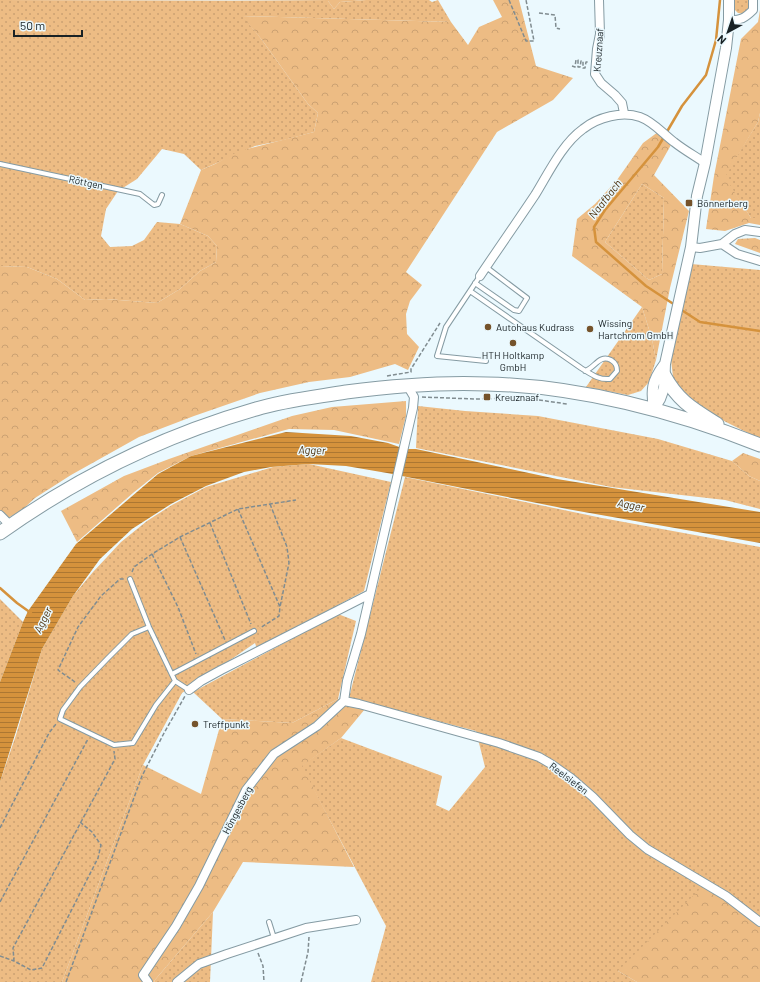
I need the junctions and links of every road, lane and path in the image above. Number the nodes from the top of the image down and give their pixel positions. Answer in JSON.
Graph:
{"nodes":[{"id":1,"x":509,"y":0,"type":"edge"},
{"id":2,"x":526,"y":0,"type":"edge"},
{"id":3,"x":599,"y":0,"type":"edge"},
{"id":4,"x":729,"y":0,"type":"edge"},
{"id":5,"x":753,"y":0,"type":"edge"},
{"id":6,"x":539,"y":13,"type":"dead end"},
{"id":7,"x":729,"y":20,"type":"junction"},
{"id":8,"x":560,"y":29,"type":"dead end"},
{"id":9,"x":572,"y":66,"type":"dead end"},
{"id":10,"x":595,"y":70,"type":"junction"},
{"id":11,"x":624,"y":113,"type":"junction"},
{"id":12,"x":705,"y":163,"type":"junction"},
{"id":13,"x":0,"y":164,"type":"edge"},
{"id":14,"x":544,"y":180,"type":"junction"},
{"id":15,"x":531,"y":186,"type":"dead end"},
{"id":16,"x":162,"y":195,"type":"dead end"},
{"id":17,"x":760,"y":232,"type":"edge"},
{"id":18,"x":722,"y":244,"type":"junction"},
{"id":19,"x":691,"y":247,"type":"junction"},
{"id":20,"x":760,"y":261,"type":"edge"},
{"id":21,"x":486,"y":267,"type":"junction"},
{"id":22,"x":477,"y":279,"type":"junction"},
{"id":23,"x":470,"y":291,"type":"junction"},
{"id":24,"x":486,"y":361,"type":"dead end"},
{"id":25,"x":583,"y":370,"type":"junction"},
{"id":26,"x":664,"y":370,"type":"junction"},
{"id":27,"x":407,"y":385,"type":"junction"},
{"id":28,"x":414,"y":397,"type":"junction"},
{"id":29,"x":526,"y":398,"type":"dead end"},
{"id":30,"x":533,"y":399,"type":"dead end"},
{"id":31,"x":569,"y":404,"type":"dead end"},
{"id":32,"x":654,"y":409,"type":"junction"},
{"id":33,"x":732,"y":434,"type":"junction"},
{"id":34,"x":760,"y":445,"type":"edge"},
{"id":35,"x":296,"y":500,"type":"dead end"},
{"id":36,"x":270,"y":504,"type":"junction"},
{"id":37,"x":238,"y":509,"type":"junction"},
{"id":38,"x":0,"y":515,"type":"edge"},
{"id":39,"x":210,"y":523,"type":"junction"},
{"id":40,"x":5,"y":529,"type":"edge"},
{"id":41,"x":180,"y":537,"type":"junction"},
{"id":42,"x":152,"y":554,"type":"junction"},
{"id":43,"x":130,"y":579,"type":"junction"},
{"id":44,"x":370,"y":594,"type":"junction"},
{"id":45,"x":280,"y":607,"type":"junction"},
{"id":46,"x":149,"y":627,"type":"junction"},
{"id":47,"x":254,"y":631,"type":"junction"},
{"id":48,"x":228,"y":645,"type":"junction"},
{"id":49,"x":198,"y":660,"type":"junction"},
{"id":50,"x":172,"y":674,"type":"junction"},
{"id":51,"x":175,"y":681,"type":"junction"},
{"id":52,"x":80,"y":687,"type":"junction"},
{"id":53,"x":189,"y":690,"type":"junction"},
{"id":54,"x":344,"y":701,"type":"junction"},
{"id":55,"x":60,"y":718,"type":"junction"},
{"id":56,"x":90,"y":734,"type":"junction"},
{"id":57,"x":114,"y":745,"type":"junction"},
{"id":58,"x":80,"y":822,"type":"junction"},
{"id":59,"x":0,"y":828,"type":"edge"},
{"id":60,"x":0,"y":902,"type":"edge"},
{"id":61,"x":356,"y":920,"type":"dead end"},
{"id":62,"x":269,"y":922,"type":"dead end"},
{"id":63,"x":760,"y":922,"type":"edge"},
{"id":64,"x":306,"y":928,"type":"junction"},
{"id":65,"x":274,"y":938,"type":"junction"},
{"id":66,"x":256,"y":945,"type":"junction"},
{"id":67,"x":0,"y":956,"type":"edge"},
{"id":68,"x":14,"y":960,"type":"junction"},
{"id":69,"x":66,"y":982,"type":"edge"},
{"id":70,"x":148,"y":982,"type":"edge"},
{"id":71,"x":177,"y":982,"type":"edge"},
{"id":72,"x":264,"y":982,"type":"edge"},
{"id":73,"x":301,"y":982,"type":"edge"}],
"edges":[{"from":1,"to":2,"type":"path"},
{"from":3,"to":10,"type":"street","name":"Kreuznaaf"},
{"from":4,"to":7,"type":"street"},
{"from":5,"to":7,"type":"street"},
{"from":6,"to":8,"type":"path"},
{"from":7,"to":12,"type":"street"},
{"from":9,"to":10,"type":"path"},
{"from":10,"to":11,"type":"street","name":"Kreuznaaf"},
{"from":11,"to":12,"type":"street"},
{"from":11,"to":14,"type":"street"},
{"from":12,"to":19,"type":"street"},
{"from":13,"to":16,"type":"lane","name":"Röttgen"},
{"from":14,"to":15,"type":"street"},
{"from":14,"to":21,"type":"street"},
{"from":17,"to":18,"type":"street"},
{"from":18,"to":19,"type":"street"},
{"from":18,"to":20,"type":"street"},
{"from":19,"to":26,"type":"street"},
{"from":21,"to":22,"type":"street"},
{"from":21,"to":22,"type":"lane"},
{"from":22,"to":23,"type":"lane"},
{"from":23,"to":24,"type":"lane"},
{"from":23,"to":25,"type":"lane"},
{"from":25,"to":25,"type":"lane"},
{"from":26,"to":32,"type":"street"},
{"from":26,"to":33,"type":"main road"},
{"from":27,"to":28,"type":"street"},
{"from":27,"to":32,"type":"main road"},
{"from":27,"to":40,"type":"main road"},
{"from":28,"to":29,"type":"path"},
{"from":28,"to":44,"type":"street"},
{"from":30,"to":31,"type":"path"},
{"from":32,"to":33,"type":"main road"},
{"from":33,"to":34,"type":"main road"},
{"from":35,"to":36,"type":"path"},
{"from":36,"to":37,"type":"path"},
{"from":36,"to":45,"type":"path"},
{"from":37,"to":39,"type":"path"},
{"from":37,"to":45,"type":"path"},
{"from":38,"to":40,"type":"street"},
{"from":39,"to":41,"type":"path"},
{"from":39,"to":47,"type":"path"},
{"from":41,"to":42,"type":"path"},
{"from":41,"to":48,"type":"path"},
{"from":42,"to":43,"type":"path"},
{"from":42,"to":49,"type":"path"},
{"from":43,"to":46,"type":"lane"},
{"from":43,"to":52,"type":"path"},
{"from":44,"to":53,"type":"street"},
{"from":44,"to":54,"type":"street"},
{"from":45,"to":47,"type":"path"},
{"from":46,"to":50,"type":"lane"},
{"from":46,"to":52,"type":"lane"},
{"from":47,"to":48,"type":"lane"},
{"from":48,"to":49,"type":"lane"},
{"from":49,"to":50,"type":"lane"},
{"from":50,"to":51,"type":"lane"},
{"from":51,"to":53,"type":"lane"},
{"from":51,"to":57,"type":"lane"},
{"from":52,"to":55,"type":"lane"},
{"from":53,"to":69,"type":"path"},
{"from":54,"to":63,"type":"street","name":"Reelsiefen"},
{"from":54,"to":70,"type":"street","name":"Höngesberg"},
{"from":55,"to":56,"type":"lane"},
{"from":55,"to":59,"type":"path"},
{"from":56,"to":57,"type":"lane"},
{"from":56,"to":60,"type":"path"},
{"from":57,"to":58,"type":"path"},
{"from":58,"to":68,"type":"path"},
{"from":58,"to":68,"type":"path"},
{"from":61,"to":64,"type":"street"},
{"from":62,"to":65,"type":"lane"},
{"from":64,"to":65,"type":"street"},
{"from":64,"to":73,"type":"path"},
{"from":65,"to":66,"type":"street"},
{"from":66,"to":71,"type":"street"},
{"from":66,"to":72,"type":"path"},
{"from":67,"to":68,"type":"path"}]}
